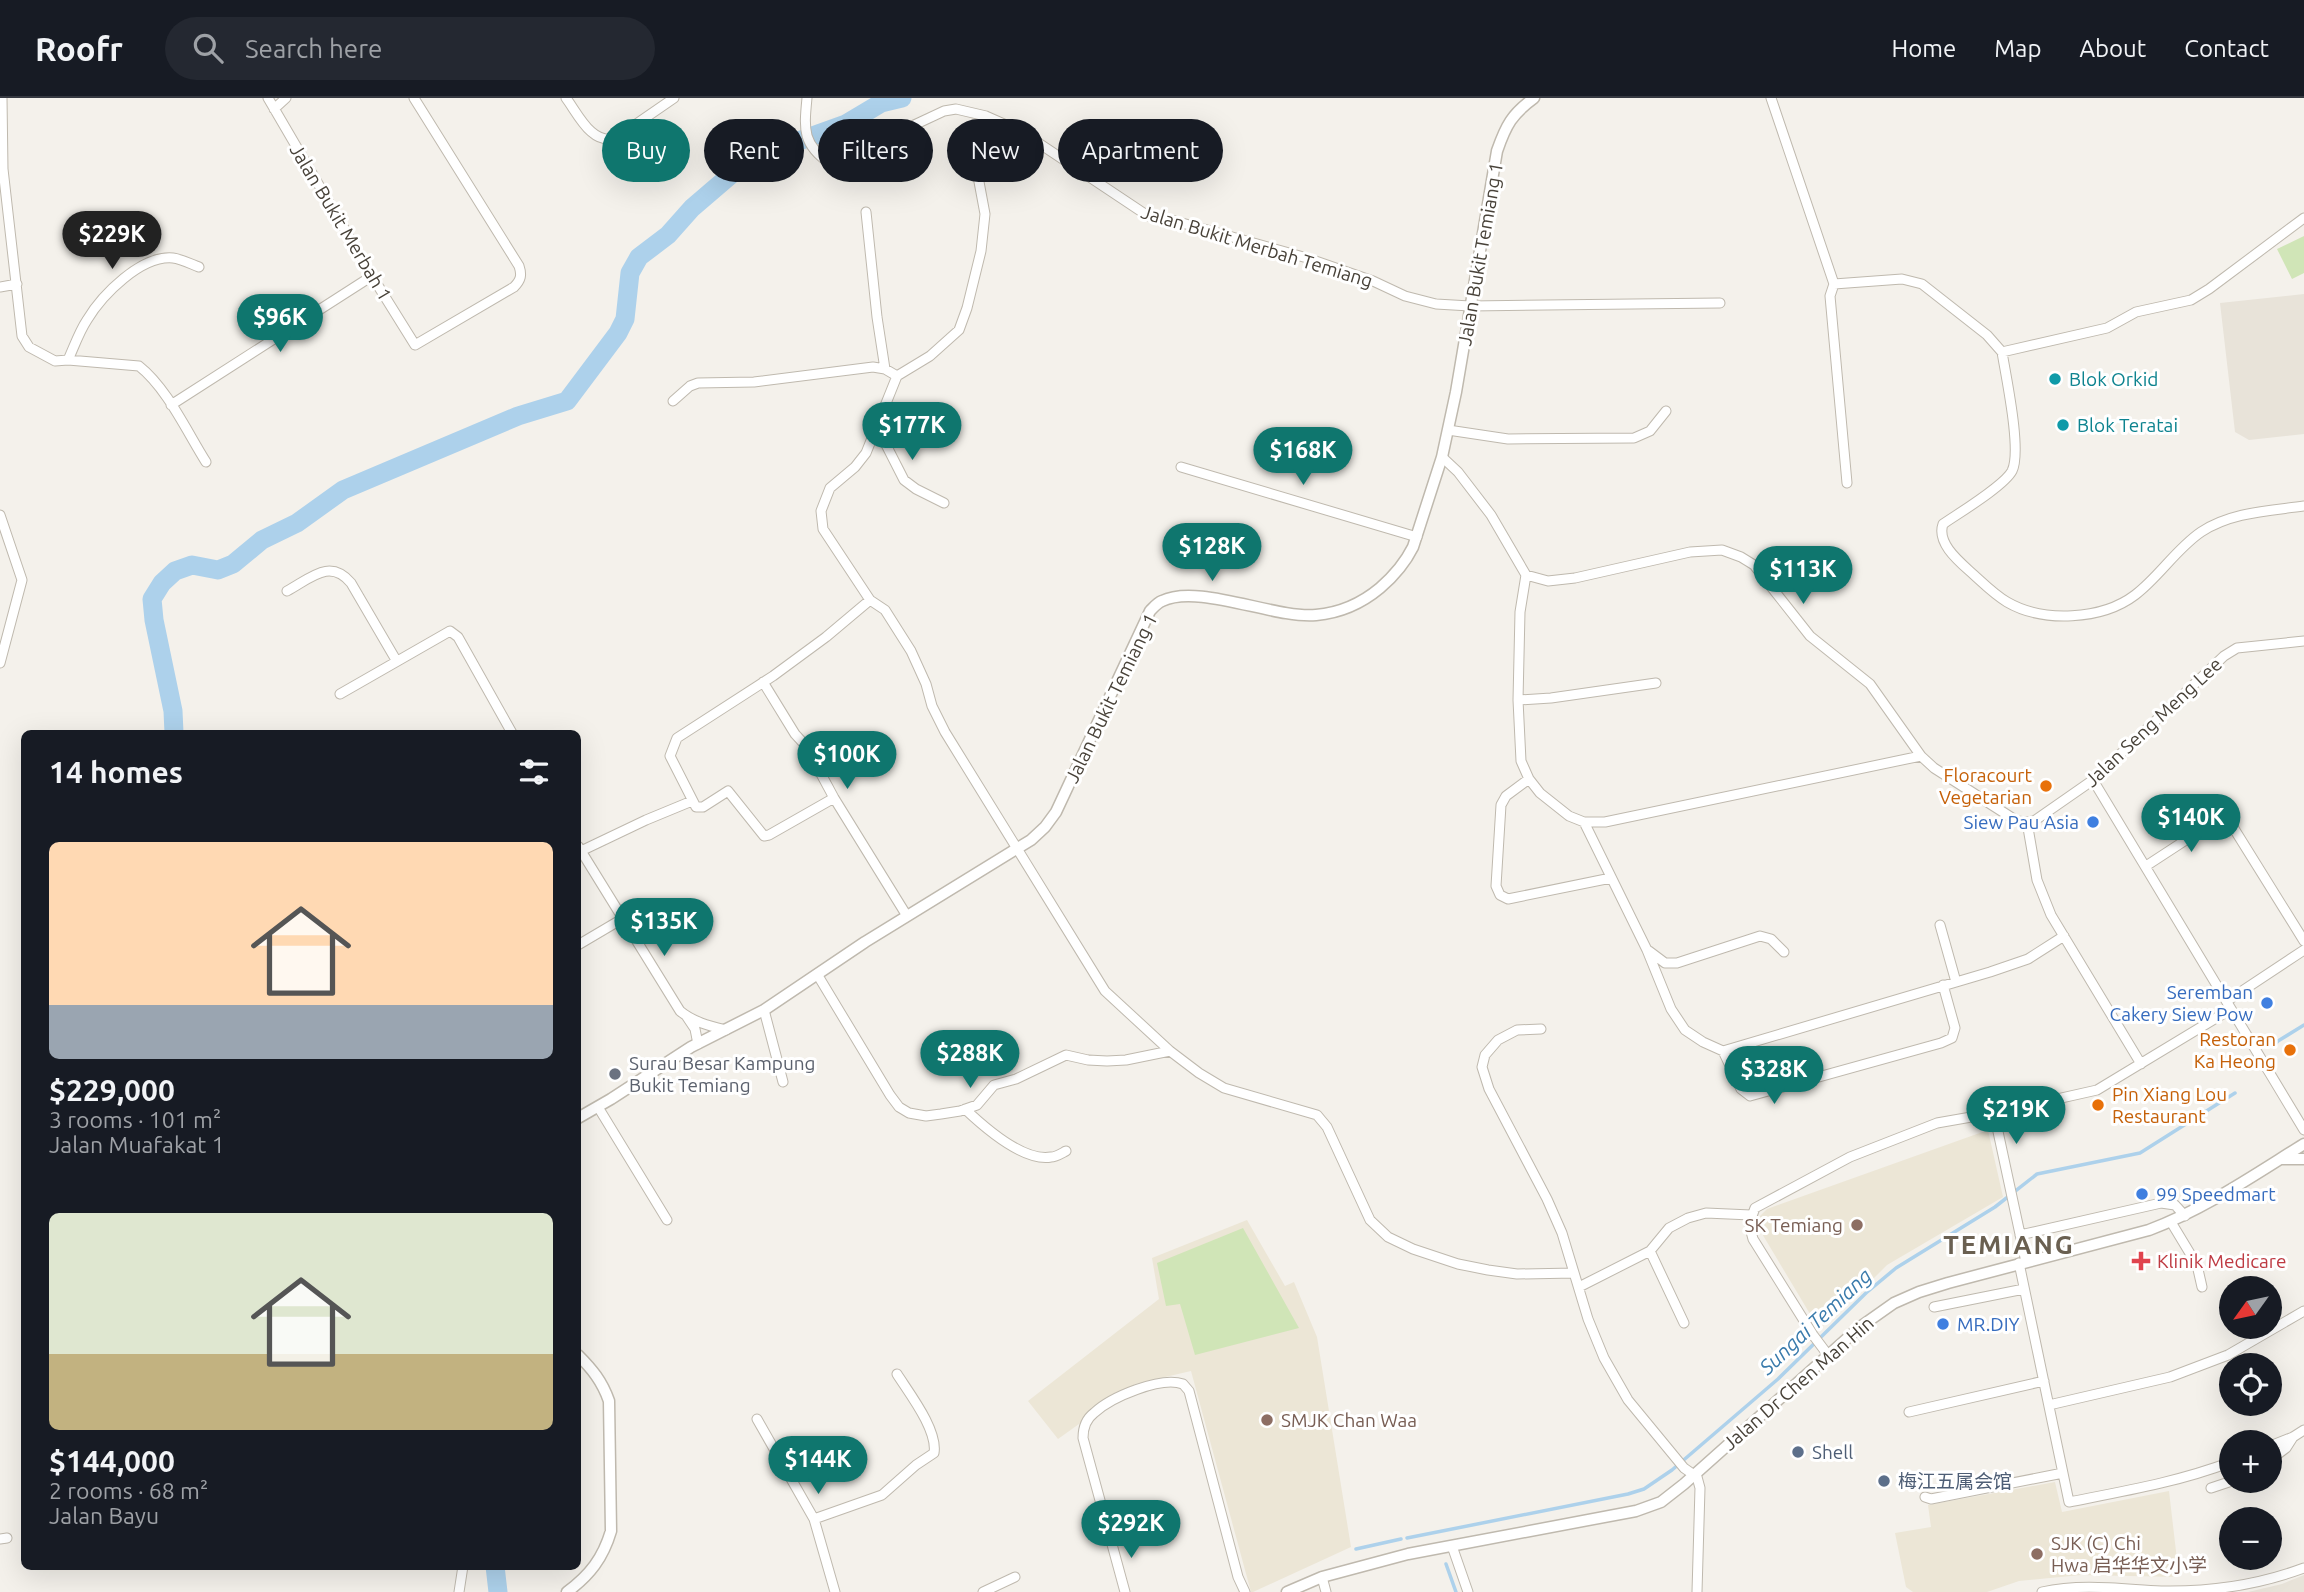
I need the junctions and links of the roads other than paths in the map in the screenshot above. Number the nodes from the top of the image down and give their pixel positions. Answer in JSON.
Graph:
{"nodes":[{"id":1,"x":2,"y":98,"type":"edge"},
{"id":2,"x":268,"y":98,"type":"edge"},
{"id":3,"x":286,"y":98,"type":"edge"},
{"id":4,"x":414,"y":98,"type":"edge"},
{"id":5,"x":566,"y":98,"type":"edge"},
{"id":6,"x":674,"y":98,"type":"edge"},
{"id":7,"x":807,"y":98,"type":"edge"},
{"id":8,"x":1534,"y":98,"type":"edge"},
{"id":9,"x":1771,"y":98,"type":"edge"},
{"id":10,"x":274,"y":109,"type":"junction"},
{"id":11,"x":986,"y":116,"type":"junction"},
{"id":12,"x":2,"y":170,"type":"edge"},
{"id":13,"x":866,"y":212,"type":"dead end"},
{"id":14,"x":2304,"y":218,"type":"edge"},
{"id":15,"x":199,"y":267,"type":"dead end"},
{"id":16,"x":372,"y":276,"type":"junction"},
{"id":17,"x":17,"y":284,"type":"junction"},
{"id":18,"x":1835,"y":284,"type":"junction"},
{"id":19,"x":0,"y":287,"type":"edge"},
{"id":20,"x":1720,"y":303,"type":"dead end"},
{"id":21,"x":1470,"y":306,"type":"junction"},
{"id":22,"x":2002,"y":352,"type":"junction"},
{"id":23,"x":68,"y":360,"type":"junction"},
{"id":24,"x":885,"y":369,"type":"junction"},
{"id":25,"x":897,"y":376,"type":"junction"},
{"id":26,"x":673,"y":401,"type":"dead end"},
{"id":27,"x":171,"y":405,"type":"junction"},
{"id":28,"x":1666,"y":411,"type":"dead end"},
{"id":29,"x":877,"y":427,"type":"junction"},
{"id":30,"x":1448,"y":430,"type":"junction"},
{"id":31,"x":1442,"y":457,"type":"junction"},
{"id":32,"x":206,"y":462,"type":"dead end"},
{"id":33,"x":1181,"y":467,"type":"dead end"},
{"id":34,"x":1847,"y":483,"type":"dead end"},
{"id":35,"x":944,"y":503,"type":"dead end"},
{"id":36,"x":2304,"y":506,"type":"edge"},
{"id":37,"x":0,"y":515,"type":"edge"},
{"id":38,"x":1417,"y":537,"type":"junction"},
{"id":39,"x":1525,"y":575,"type":"junction"},
{"id":40,"x":287,"y":591,"type":"dead end"},
{"id":41,"x":870,"y":600,"type":"junction"},
{"id":42,"x":2304,"y":641,"type":"edge"},
{"id":43,"x":396,"y":660,"type":"junction"},
{"id":44,"x":0,"y":663,"type":"edge"},
{"id":45,"x":763,"y":682,"type":"junction"},
{"id":46,"x":1656,"y":683,"type":"dead end"},
{"id":47,"x":340,"y":694,"type":"dead end"},
{"id":48,"x":1518,"y":700,"type":"junction"},
{"id":49,"x":510,"y":730,"type":"edge"},
{"id":50,"x":1921,"y":756,"type":"junction"},
{"id":51,"x":1529,"y":779,"type":"junction"},
{"id":52,"x":2093,"y":779,"type":"junction"},
{"id":53,"x":834,"y":798,"type":"junction"},
{"id":54,"x":692,"y":801,"type":"junction"},
{"id":55,"x":1584,"y":822,"type":"junction"},
{"id":56,"x":2027,"y":822,"type":"junction"},
{"id":57,"x":581,"y":848,"type":"edge"},
{"id":58,"x":1018,"y":849,"type":"junction"},
{"id":59,"x":581,"y":852,"type":"edge"},
{"id":60,"x":2146,"y":866,"type":"junction"},
{"id":61,"x":1611,"y":878,"type":"junction"},
{"id":62,"x":907,"y":916,"type":"junction"},
{"id":63,"x":621,"y":919,"type":"junction"},
{"id":64,"x":1940,"y":925,"type":"dead end"},
{"id":65,"x":2064,"y":936,"type":"junction"},
{"id":66,"x":2304,"y":941,"type":"edge"},
{"id":67,"x":581,"y":943,"type":"edge"},
{"id":68,"x":1647,"y":950,"type":"junction"},
{"id":69,"x":2304,"y":950,"type":"edge"},
{"id":70,"x":1784,"y":952,"type":"dead end"},
{"id":71,"x":817,"y":974,"type":"junction"},
{"id":72,"x":1956,"y":982,"type":"junction"},
{"id":73,"x":1943,"y":985,"type":"junction"},
{"id":74,"x":2229,"y":1005,"type":"junction"},
{"id":75,"x":764,"y":1010,"type":"junction"},
{"id":76,"x":687,"y":1017,"type":"junction"},
{"id":77,"x":726,"y":1030,"type":"junction"},
{"id":78,"x":1541,"y":1030,"type":"dead end"},
{"id":79,"x":698,"y":1044,"type":"junction"},
{"id":80,"x":1170,"y":1051,"type":"junction"},
{"id":81,"x":1723,"y":1051,"type":"junction"},
{"id":82,"x":2141,"y":1063,"type":"junction"},
{"id":83,"x":783,"y":1082,"type":"dead end"},
{"id":84,"x":598,"y":1107,"type":"junction"},
{"id":85,"x":965,"y":1109,"type":"junction"},
{"id":86,"x":1994,"y":1113,"type":"junction"},
{"id":87,"x":581,"y":1116,"type":"edge"},
{"id":88,"x":2304,"y":1130,"type":"edge"},
{"id":89,"x":2304,"y":1144,"type":"edge"},
{"id":90,"x":1066,"y":1151,"type":"dead end"},
{"id":91,"x":2280,"y":1159,"type":"junction"},
{"id":92,"x":2304,"y":1159,"type":"edge"},
{"id":93,"x":1751,"y":1215,"type":"junction"},
{"id":94,"x":2185,"y":1216,"type":"junction"},
{"id":95,"x":667,"y":1220,"type":"dead end"},
{"id":96,"x":2171,"y":1222,"type":"junction"},
{"id":97,"x":2020,"y":1235,"type":"junction"},
{"id":98,"x":1650,"y":1251,"type":"junction"},
{"id":99,"x":2022,"y":1262,"type":"junction"},
{"id":100,"x":1574,"y":1273,"type":"junction"},
{"id":101,"x":1579,"y":1287,"type":"junction"},
{"id":102,"x":2202,"y":1287,"type":"dead end"},
{"id":103,"x":2024,"y":1289,"type":"junction"},
{"id":104,"x":1934,"y":1307,"type":"dead end"},
{"id":105,"x":2304,"y":1311,"type":"edge"},
{"id":106,"x":1684,"y":1323,"type":"dead end"},
{"id":107,"x":1825,"y":1352,"type":"junction"},
{"id":108,"x":581,"y":1359,"type":"edge"},
{"id":109,"x":897,"y":1374,"type":"dead end"},
{"id":110,"x":2044,"y":1381,"type":"junction"},
{"id":111,"x":2049,"y":1405,"type":"junction"},
{"id":112,"x":1909,"y":1412,"type":"dead end"},
{"id":113,"x":757,"y":1419,"type":"dead end"},
{"id":114,"x":2304,"y":1430,"type":"edge"},
{"id":115,"x":2293,"y":1437,"type":"junction"},
{"id":116,"x":2282,"y":1441,"type":"edge"},
{"id":117,"x":2282,"y":1451,"type":"edge"},
{"id":118,"x":2219,"y":1467,"type":"edge"},
{"id":119,"x":2063,"y":1473,"type":"junction"},
{"id":120,"x":1695,"y":1474,"type":"junction"},
{"id":121,"x":2219,"y":1485,"type":"edge"},
{"id":122,"x":2211,"y":1488,"type":"dead end"},
{"id":123,"x":1925,"y":1497,"type":"dead end"},
{"id":124,"x":814,"y":1519,"type":"junction"},
{"id":125,"x":1452,"y":1546,"type":"junction"},
{"id":126,"x":2304,"y":1568,"type":"edge"},
{"id":127,"x":462,"y":1570,"type":"edge"},
{"id":128,"x":1015,"y":1577,"type":"dead end"},
{"id":129,"x":1322,"y":1577,"type":"junction"},
{"id":130,"x":459,"y":1592,"type":"edge"},
{"id":131,"x":567,"y":1592,"type":"edge"},
{"id":132,"x":835,"y":1592,"type":"edge"},
{"id":133,"x":984,"y":1592,"type":"edge"},
{"id":134,"x":1125,"y":1592,"type":"edge"},
{"id":135,"x":1244,"y":1592,"type":"edge"},
{"id":136,"x":1287,"y":1592,"type":"edge"},
{"id":137,"x":1326,"y":1592,"type":"edge"},
{"id":138,"x":1468,"y":1592,"type":"edge"},
{"id":139,"x":1697,"y":1592,"type":"edge"},
{"id":140,"x":2042,"y":1592,"type":"edge"}],
"edges":[{"from":1,"to":12,"type":"street"},
{"from":2,"to":10,"type":"street","name":"Jalan Bukit Merbah 1"},
{"from":3,"to":10,"type":"street"},
{"from":4,"to":16,"type":"street","name":"Jalan Bukit Merbah 1"},
{"from":5,"to":6,"type":"street"},
{"from":7,"to":11,"type":"street","name":"Jalan Bukit Merbah Temiang"},
{"from":8,"to":21,"type":"street","name":"Jalan Bukit Temiang 1"},
{"from":9,"to":18,"type":"street"},
{"from":10,"to":16,"type":"street","name":"Jalan Bukit Merbah 1"},
{"from":11,"to":21,"type":"street","name":"Jalan Bukit Merbah Temiang"},
{"from":11,"to":25,"type":"street"},
{"from":12,"to":17,"type":"street"},
{"from":13,"to":24,"type":"street"},
{"from":14,"to":22,"type":"street"},
{"from":15,"to":23,"type":"street"},
{"from":16,"to":27,"type":"street"},
{"from":17,"to":19,"type":"street"},
{"from":17,"to":23,"type":"street"},
{"from":18,"to":22,"type":"street"},
{"from":18,"to":34,"type":"street"},
{"from":20,"to":21,"type":"street","name":"Jalan Bukit Merbah Temiang"},
{"from":21,"to":30,"type":"street","name":"Jalan Bukit Temiang 1"},
{"from":22,"to":36,"type":"street"},
{"from":23,"to":27,"type":"street"},
{"from":24,"to":25,"type":"street"},
{"from":24,"to":26,"type":"street"},
{"from":25,"to":29,"type":"street"},
{"from":27,"to":32,"type":"street"},
{"from":28,"to":30,"type":"street"},
{"from":29,"to":35,"type":"street"},
{"from":29,"to":41,"type":"street"},
{"from":30,"to":31,"type":"street","name":"Jalan Bukit Temiang 1"},
{"from":31,"to":38,"type":"street","name":"Jalan Bukit Temiang 1"},
{"from":31,"to":39,"type":"street"},
{"from":33,"to":38,"type":"street"},
{"from":37,"to":44,"type":"street"},
{"from":38,"to":58,"type":"street","name":"Jalan Bukit Temiang 1"},
{"from":39,"to":48,"type":"street"},
{"from":39,"to":50,"type":"street"},
{"from":40,"to":43,"type":"street"},
{"from":41,"to":45,"type":"street"},
{"from":41,"to":58,"type":"street"},
{"from":42,"to":52,"type":"street","name":"Jalan Seng Meng Lee"},
{"from":43,"to":47,"type":"street"},
{"from":43,"to":49,"type":"street"},
{"from":45,"to":53,"type":"street"},
{"from":45,"to":54,"type":"street"},
{"from":46,"to":48,"type":"street"},
{"from":48,"to":51,"type":"street"},
{"from":50,"to":55,"type":"street"},
{"from":50,"to":56,"type":"street"},
{"from":51,"to":55,"type":"street"},
{"from":51,"to":61,"type":"street"},
{"from":52,"to":56,"type":"street","name":"Jalan Seng Meng Lee"},
{"from":52,"to":60,"type":"street"},
{"from":53,"to":54,"type":"street"},
{"from":53,"to":62,"type":"street"},
{"from":54,"to":57,"type":"street"},
{"from":55,"to":61,"type":"street"},
{"from":56,"to":65,"type":"street"},
{"from":58,"to":62,"type":"street","name":"Jalan Bukit Temiang 1"},
{"from":58,"to":80,"type":"street"},
{"from":59,"to":63,"type":"street"},
{"from":60,"to":66,"type":"street"},
{"from":60,"to":74,"type":"street"},
{"from":61,"to":68,"type":"street"},
{"from":62,"to":71,"type":"street","name":"Jalan Bukit Temiang 1"},
{"from":63,"to":67,"type":"street"},
{"from":63,"to":76,"type":"street"},
{"from":64,"to":72,"type":"street"},
{"from":65,"to":72,"type":"street"},
{"from":65,"to":82,"type":"street"},
{"from":68,"to":70,"type":"street"},
{"from":68,"to":81,"type":"street"},
{"from":69,"to":74,"type":"street"},
{"from":71,"to":75,"type":"street","name":"Jalan Bukit Temiang 1"},
{"from":71,"to":85,"type":"street"},
{"from":72,"to":73,"type":"street"},
{"from":73,"to":81,"type":"street"},
{"from":73,"to":81,"type":"street"},
{"from":74,"to":82,"type":"street"},
{"from":74,"to":88,"type":"street"},
{"from":75,"to":77,"type":"street","name":"Jalan Bukit Temiang 1"},
{"from":75,"to":83,"type":"street"},
{"from":76,"to":77,"type":"street"},
{"from":76,"to":79,"type":"street"},
{"from":77,"to":79,"type":"street","name":"Jalan Bukit Temiang 1"},
{"from":78,"to":100,"type":"street"},
{"from":79,"to":84,"type":"street","name":"Jalan Bukit Temiang 1"},
{"from":80,"to":85,"type":"street"},
{"from":80,"to":100,"type":"street"},
{"from":82,"to":86,"type":"street"},
{"from":84,"to":87,"type":"street","name":"Jalan Bukit Temiang 1"},
{"from":84,"to":95,"type":"street"},
{"from":85,"to":90,"type":"street"},
{"from":86,"to":93,"type":"street"},
{"from":86,"to":97,"type":"street"},
{"from":89,"to":91,"type":"street","name":"Jalan Dr Chen Man Hin"},
{"from":91,"to":92,"type":"street"},
{"from":91,"to":94,"type":"street","name":"Jalan Dr Chen Man Hin"},
{"from":93,"to":98,"type":"street"},
{"from":93,"to":107,"type":"street"},
{"from":94,"to":96,"type":"street","name":"Jalan Dr Chen Man Hin"},
{"from":94,"to":97,"type":"street"},
{"from":96,"to":99,"type":"street","name":"Jalan Dr Chen Man Hin"},
{"from":96,"to":102,"type":"street"},
{"from":97,"to":99,"type":"street"},
{"from":98,"to":101,"type":"street"},
{"from":98,"to":106,"type":"street"},
{"from":99,"to":103,"type":"street"},
{"from":99,"to":107,"type":"street","name":"Jalan Dr Chen Man Hin"},
{"from":100,"to":101,"type":"street"},
{"from":101,"to":120,"type":"street"},
{"from":103,"to":104,"type":"street"},
{"from":103,"to":110,"type":"street"},
{"from":105,"to":111,"type":"street"},
{"from":107,"to":120,"type":"street","name":"Jalan Dr Chen Man Hin"},
{"from":108,"to":131,"type":"street"},
{"from":109,"to":124,"type":"street"},
{"from":110,"to":111,"type":"street"},
{"from":110,"to":112,"type":"street"},
{"from":111,"to":119,"type":"street"},
{"from":113,"to":124,"type":"street"},
{"from":114,"to":115,"type":"street"},
{"from":115,"to":116,"type":"street"},
{"from":115,"to":117,"type":"street"},
{"from":118,"to":119,"type":"street"},
{"from":119,"to":123,"type":"street"},
{"from":120,"to":125,"type":"street","name":"Jalan Dr Chen Man Hin"},
{"from":120,"to":139,"type":"street"},
{"from":121,"to":122,"type":"street"},
{"from":124,"to":132,"type":"street"},
{"from":125,"to":129,"type":"street","name":"Jalan Dr Chen Man Hin"},
{"from":125,"to":138,"type":"street"},
{"from":126,"to":140,"type":"street"},
{"from":127,"to":130,"type":"street"},
{"from":128,"to":133,"type":"street"},
{"from":129,"to":136,"type":"street","name":"Jalan Dr Chen Man Hin"},
{"from":129,"to":137,"type":"street"},
{"from":134,"to":135,"type":"street"}]}
